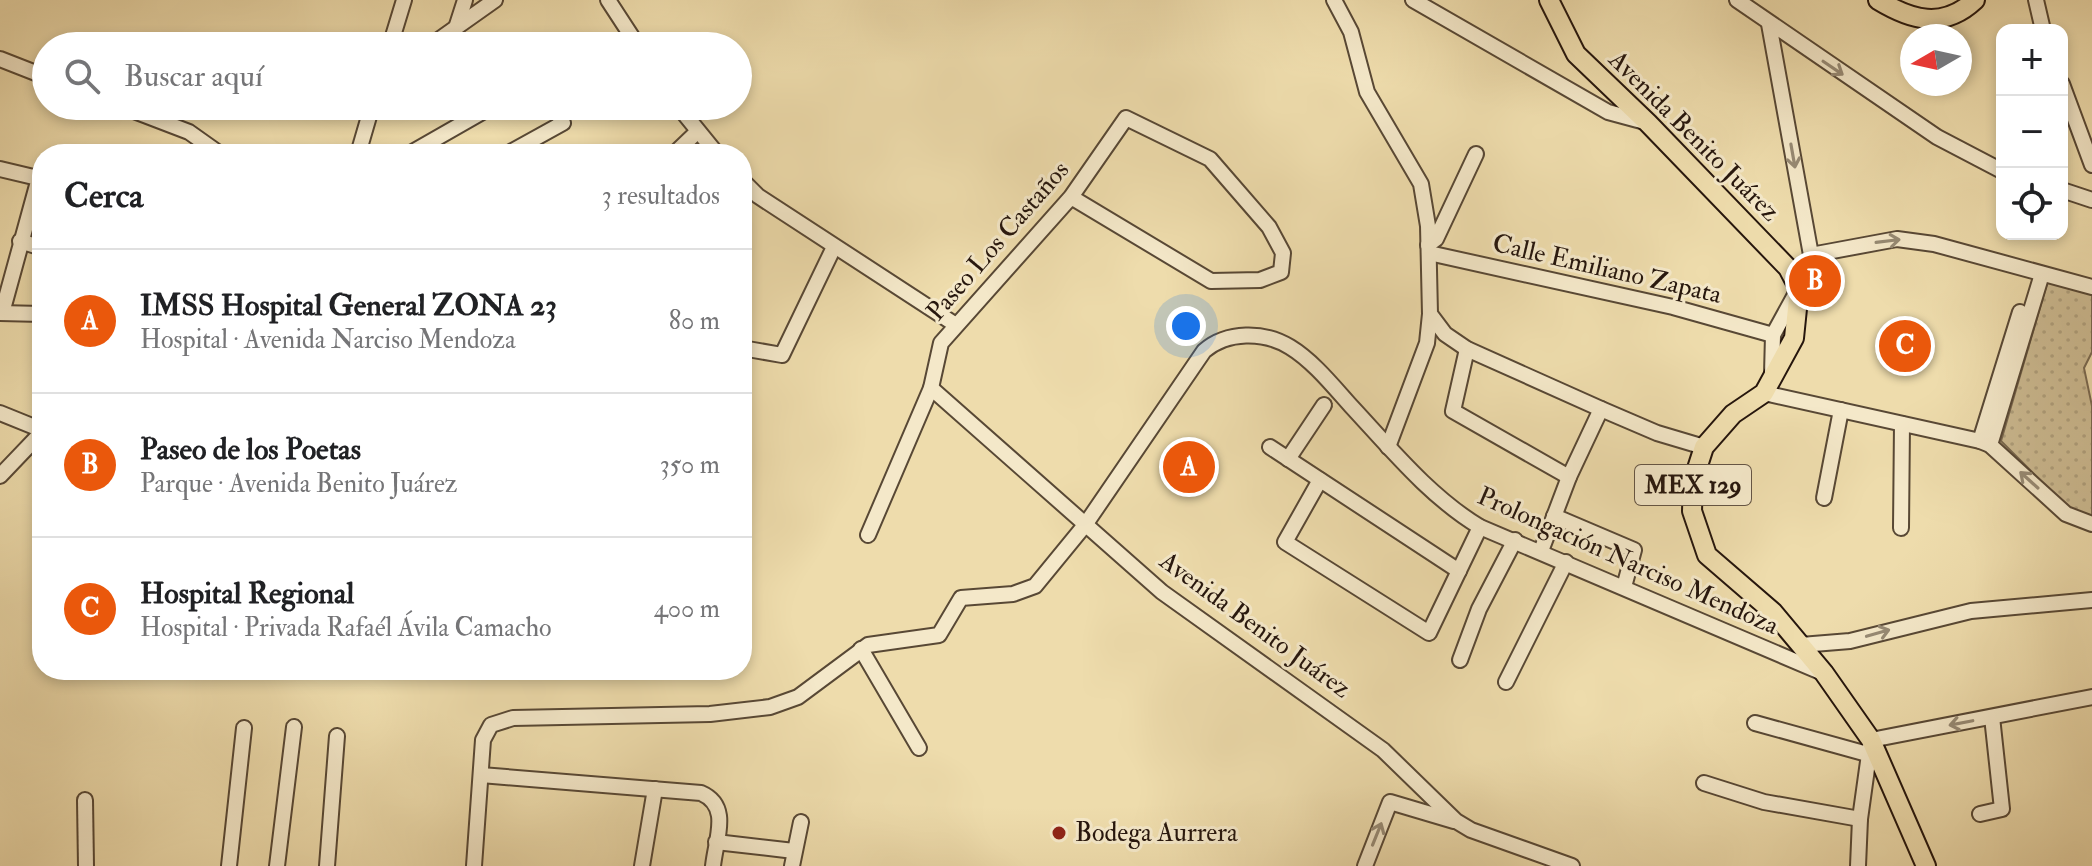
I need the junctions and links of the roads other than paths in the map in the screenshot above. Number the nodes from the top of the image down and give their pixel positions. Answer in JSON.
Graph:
{"nodes":[{"id":1,"x":404,"y":0,"type":"edge"},
{"id":2,"x":465,"y":0,"type":"edge"},
{"id":3,"x":495,"y":0,"type":"edge"},
{"id":4,"x":608,"y":0,"type":"edge"},
{"id":5,"x":1334,"y":0,"type":"edge"},
{"id":6,"x":1413,"y":0,"type":"edge"},
{"id":7,"x":1549,"y":0,"type":"edge"},
{"id":8,"x":1737,"y":0,"type":"edge"},
{"id":9,"x":1878,"y":0,"type":"edge"},
{"id":10,"x":1975,"y":0,"type":"edge"},
{"id":11,"x":2036,"y":0,"type":"edge"},
{"id":12,"x":1769,"y":24,"type":"junction"},
{"id":13,"x":2042,"y":24,"type":"edge"},
{"id":14,"x":457,"y":25,"type":"junction"},
{"id":15,"x":394,"y":32,"type":"edge"},
{"id":16,"x":448,"y":32,"type":"edge"},
{"id":17,"x":626,"y":32,"type":"edge"},
{"id":18,"x":0,"y":59,"type":"edge"},
{"id":19,"x":32,"y":72,"type":"edge"},
{"id":20,"x":2068,"y":93,"type":"edge"},
{"id":21,"x":2084,"y":116,"type":"edge"},
{"id":22,"x":158,"y":120,"type":"edge"},
{"id":23,"x":368,"y":120,"type":"edge"},
{"id":24,"x":468,"y":120,"type":"edge"},
{"id":25,"x":561,"y":120,"type":"edge"},
{"id":26,"x":688,"y":120,"type":"edge"},
{"id":27,"x":1648,"y":123,"type":"junction"},
{"id":28,"x":697,"y":132,"type":"junction"},
{"id":29,"x":206,"y":144,"type":"edge"},
{"id":30,"x":361,"y":144,"type":"edge"},
{"id":31,"x":426,"y":144,"type":"edge"},
{"id":32,"x":525,"y":144,"type":"edge"},
{"id":33,"x":684,"y":144,"type":"edge"},
{"id":34,"x":708,"y":144,"type":"edge"},
{"id":35,"x":1476,"y":154,"type":"dead end"},
{"id":36,"x":2092,"y":165,"type":"edge"},
{"id":37,"x":1996,"y":168,"type":"edge"},
{"id":38,"x":0,"y":169,"type":"edge"},
{"id":39,"x":32,"y":176,"type":"edge"},
{"id":40,"x":752,"y":190,"type":"edge"},
{"id":41,"x":2068,"y":192,"type":"edge"},
{"id":42,"x":1071,"y":197,"type":"junction"},
{"id":43,"x":2092,"y":200,"type":"edge"},
{"id":44,"x":32,"y":203,"type":"edge"},
{"id":45,"x":20,"y":241,"type":"junction"},
{"id":46,"x":32,"y":245,"type":"edge"},
{"id":47,"x":834,"y":247,"type":"junction"},
{"id":48,"x":1429,"y":249,"type":"junction"},
{"id":49,"x":2038,"y":272,"type":"junction"},
{"id":50,"x":2092,"y":287,"type":"edge"},
{"id":51,"x":1799,"y":289,"type":"junction"},
{"id":52,"x":1,"y":313,"type":"edge"},
{"id":53,"x":32,"y":314,"type":"edge"},
{"id":54,"x":1430,"y":314,"type":"junction"},
{"id":55,"x":956,"y":325,"type":"junction"},
{"id":56,"x":1773,"y":335,"type":"junction"},
{"id":57,"x":1467,"y":349,"type":"junction"},
{"id":58,"x":752,"y":350,"type":"edge"},
{"id":59,"x":1768,"y":386,"type":"junction"},
{"id":60,"x":931,"y":388,"type":"junction"},
{"id":61,"x":1324,"y":405,"type":"dead end"},
{"id":62,"x":1601,"y":409,"type":"junction"},
{"id":63,"x":1841,"y":410,"type":"junction"},
{"id":64,"x":0,"y":413,"type":"edge"},
{"id":65,"x":1902,"y":424,"type":"junction"},
{"id":66,"x":32,"y":427,"type":"edge"},
{"id":67,"x":32,"y":441,"type":"edge"},
{"id":68,"x":1985,"y":443,"type":"junction"},
{"id":69,"x":1270,"y":447,"type":"dead end"},
{"id":70,"x":1388,"y":447,"type":"junction"},
{"id":71,"x":1704,"y":447,"type":"junction"},
{"id":72,"x":1288,"y":459,"type":"junction"},
{"id":73,"x":0,"y":474,"type":"edge"},
{"id":74,"x":1569,"y":477,"type":"junction"},
{"id":75,"x":1320,"y":480,"type":"junction"},
{"id":76,"x":1824,"y":498,"type":"dead end"},
{"id":77,"x":1554,"y":516,"type":"junction"},
{"id":78,"x":2092,"y":524,"type":"edge"},
{"id":79,"x":1085,"y":525,"type":"junction"},
{"id":80,"x":1480,"y":527,"type":"junction"},
{"id":81,"x":1901,"y":528,"type":"dead end"},
{"id":82,"x":868,"y":535,"type":"dead end"},
{"id":83,"x":1515,"y":540,"type":"junction"},
{"id":84,"x":1541,"y":551,"type":"junction"},
{"id":85,"x":1566,"y":562,"type":"junction"},
{"id":86,"x":1459,"y":571,"type":"junction"},
{"id":87,"x":1624,"y":587,"type":"junction"},
{"id":88,"x":2092,"y":600,"type":"edge"},
{"id":89,"x":1801,"y":645,"type":"junction"},
{"id":90,"x":861,"y":649,"type":"junction"},
{"id":91,"x":1460,"y":660,"type":"dead end"},
{"id":92,"x":1824,"y":673,"type":"junction"},
{"id":93,"x":1506,"y":682,"type":"dead end"},
{"id":94,"x":2092,"y":697,"type":"edge"},
{"id":95,"x":1992,"y":717,"type":"junction"},
{"id":96,"x":1755,"y":723,"type":"dead end"},
{"id":97,"x":294,"y":727,"type":"dead end"},
{"id":98,"x":244,"y":728,"type":"dead end"},
{"id":99,"x":337,"y":736,"type":"dead end"},
{"id":100,"x":919,"y":748,"type":"dead end"},
{"id":101,"x":1873,"y":751,"type":"junction"},
{"id":102,"x":481,"y":775,"type":"junction"},
{"id":103,"x":1704,"y":783,"type":"dead end"},
{"id":104,"x":655,"y":789,"type":"junction"},
{"id":105,"x":85,"y":800,"type":"dead end"},
{"id":106,"x":1980,"y":814,"type":"dead end"},
{"id":107,"x":1860,"y":819,"type":"junction"},
{"id":108,"x":1456,"y":821,"type":"junction"},
{"id":109,"x":801,"y":822,"type":"dead end"},
{"id":110,"x":716,"y":842,"type":"junction"},
{"id":111,"x":793,"y":859,"type":"edge"},
{"id":112,"x":86,"y":866,"type":"edge"},
{"id":113,"x":229,"y":866,"type":"edge"},
{"id":114,"x":277,"y":866,"type":"edge"},
{"id":115,"x":327,"y":866,"type":"edge"},
{"id":116,"x":474,"y":866,"type":"edge"},
{"id":117,"x":642,"y":866,"type":"edge"},
{"id":118,"x":713,"y":866,"type":"edge"},
{"id":119,"x":1365,"y":866,"type":"edge"},
{"id":120,"x":1572,"y":866,"type":"edge"},
{"id":121,"x":1858,"y":866,"type":"edge"},
{"id":122,"x":1926,"y":866,"type":"edge"}],
"edges":[{"from":1,"to":15,"type":"street"},
{"from":2,"to":14,"type":"street"},
{"from":3,"to":14,"type":"street"},
{"from":4,"to":17,"type":"street"},
{"from":5,"to":48,"type":"street"},
{"from":6,"to":27,"type":"street"},
{"from":7,"to":27,"type":"main road","name":"Avenida Benito Juárez"},
{"from":8,"to":12,"type":"street"},
{"from":9,"to":10,"type":"main road"},
{"from":11,"to":13,"type":"street"},
{"from":12,"to":37,"type":"street","one_way":true},
{"from":12,"to":49,"type":"street","one_way":true},
{"from":14,"to":16,"type":"street"},
{"from":18,"to":19,"type":"street"},
{"from":20,"to":21,"type":"street"},
{"from":21,"to":36,"type":"street"},
{"from":22,"to":29,"type":"street"},
{"from":23,"to":30,"type":"street"},
{"from":24,"to":31,"type":"street"},
{"from":25,"to":32,"type":"street"},
{"from":26,"to":28,"type":"street"},
{"from":27,"to":51,"type":"main road","name":"Avenida Benito Juárez"},
{"from":28,"to":33,"type":"street"},
{"from":28,"to":34,"type":"street"},
{"from":35,"to":48,"type":"street"},
{"from":38,"to":39,"type":"street"},
{"from":40,"to":47,"type":"street"},
{"from":41,"to":43,"type":"street"},
{"from":42,"to":42,"type":"street","name":"Paseo Los Castaños"},
{"from":42,"to":55,"type":"street","name":"Paseo Los Castaños"},
{"from":44,"to":45,"type":"street"},
{"from":45,"to":46,"type":"street"},
{"from":45,"to":52,"type":"street"},
{"from":47,"to":55,"type":"street"},
{"from":47,"to":58,"type":"street"},
{"from":48,"to":54,"type":"street"},
{"from":48,"to":56,"type":"street","name":"Calle Emiliano Zapata"},
{"from":49,"to":50,"type":"street"},
{"from":49,"to":68,"type":"street"},
{"from":51,"to":56,"type":"street"},
{"from":51,"to":59,"type":"main road","number":"MEX 129"},
{"from":52,"to":53,"type":"street"},
{"from":54,"to":57,"type":"street"},
{"from":54,"to":70,"type":"street"},
{"from":55,"to":60,"type":"street","name":"Paseo Los Castaños"},
{"from":56,"to":59,"type":"street"},
{"from":57,"to":62,"type":"street"},
{"from":57,"to":74,"type":"street"},
{"from":59,"to":63,"type":"street"},
{"from":59,"to":71,"type":"main road","number":"MEX 129"},
{"from":60,"to":79,"type":"street","name":"Avenida Benito Juárez"},
{"from":60,"to":82,"type":"street","name":"Paseo Los Castaños"},
{"from":61,"to":72,"type":"street"},
{"from":62,"to":71,"type":"street"},
{"from":62,"to":74,"type":"street"},
{"from":63,"to":65,"type":"street"},
{"from":63,"to":76,"type":"street"},
{"from":64,"to":66,"type":"street"},
{"from":65,"to":68,"type":"street"},
{"from":65,"to":81,"type":"street"},
{"from":67,"to":73,"type":"street"},
{"from":78,"to":68,"type":"street","one_way":true},
{"from":69,"to":72,"type":"street"},
{"from":70,"to":79,"type":"street","name":"Prolongación Narciso Mendoza"},
{"from":70,"to":80,"type":"street","name":"Prolongación Narciso Mendoza"},
{"from":71,"to":89,"type":"main road","number":"MEX 129"},
{"from":72,"to":75,"type":"street"},
{"from":74,"to":77,"type":"street"},
{"from":75,"to":86,"type":"street"},
{"from":75,"to":86,"type":"street"},
{"from":77,"to":84,"type":"street"},
{"from":77,"to":87,"type":"street"},
{"from":79,"to":90,"type":"street","name":"Prolongación Narciso Mendoza"},
{"from":79,"to":108,"type":"street","name":"Avenida Benito Juárez"},
{"from":80,"to":83,"type":"street","name":"Prolongación Narciso Mendoza"},
{"from":80,"to":86,"type":"street"},
{"from":83,"to":84,"type":"street","name":"Prolongación Narciso Mendoza"},
{"from":83,"to":91,"type":"street"},
{"from":84,"to":85,"type":"street","name":"Prolongación Narciso Mendoza"},
{"from":85,"to":87,"type":"street","name":"Prolongación Narciso Mendoza"},
{"from":85,"to":93,"type":"street"},
{"from":87,"to":92,"type":"street","name":"Prolongación Narciso Mendoza"},
{"from":89,"to":88,"type":"street","one_way":true},
{"from":89,"to":92,"type":"main road","number":"MEX 129"},
{"from":90,"to":100,"type":"street"},
{"from":90,"to":102,"type":"street"},
{"from":92,"to":101,"type":"main road","number":"MEX 129"},
{"from":94,"to":95,"type":"street"},
{"from":95,"to":101,"type":"street","one_way":true},
{"from":95,"to":106,"type":"street"},
{"from":96,"to":101,"type":"street"},
{"from":97,"to":114,"type":"street"},
{"from":98,"to":113,"type":"street"},
{"from":99,"to":115,"type":"street"},
{"from":101,"to":107,"type":"street"},
{"from":101,"to":122,"type":"main road","number":"MEX 129"},
{"from":102,"to":104,"type":"street"},
{"from":102,"to":116,"type":"street"},
{"from":103,"to":107,"type":"street"},
{"from":104,"to":110,"type":"street"},
{"from":104,"to":117,"type":"street"},
{"from":105,"to":112,"type":"street"},
{"from":107,"to":121,"type":"street"},
{"from":119,"to":108,"type":"street","one_way":true},
{"from":108,"to":120,"type":"street","name":"Avenida Benito Juárez"},
{"from":109,"to":111,"type":"street"},
{"from":110,"to":111,"type":"street"},
{"from":110,"to":118,"type":"street"}]}
